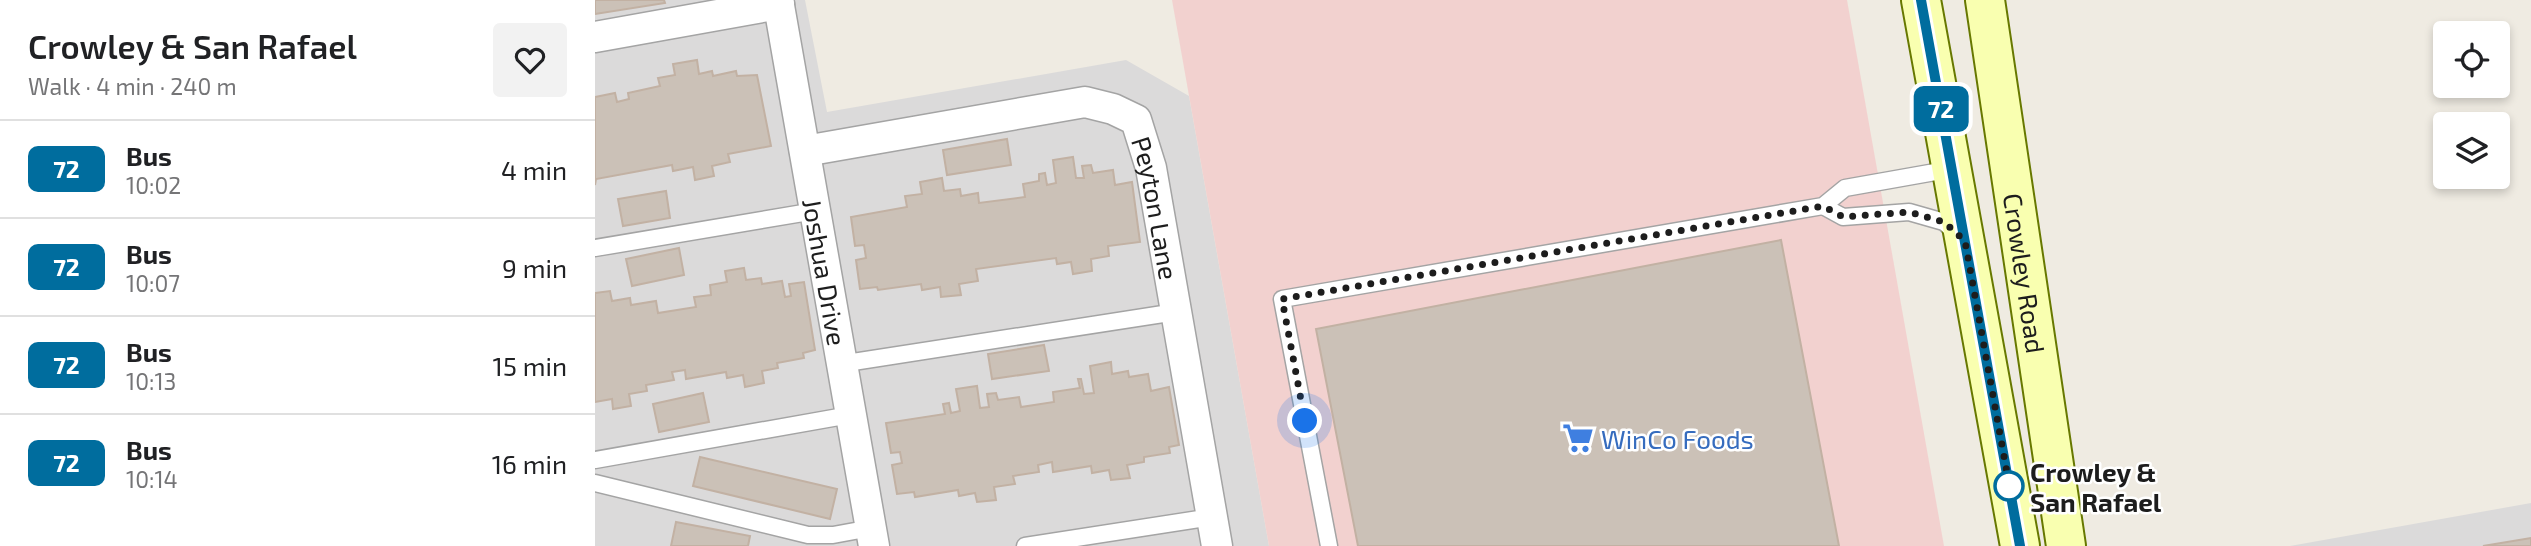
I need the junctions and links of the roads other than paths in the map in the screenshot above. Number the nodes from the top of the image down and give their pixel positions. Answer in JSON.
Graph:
{"nodes":[{"id":1,"x":1921,"y":0,"type":"edge"},
{"id":2,"x":1985,"y":0,"type":"edge"},
{"id":3,"x":779,"y":2,"type":"edge"},
{"id":4,"x":595,"y":37,"type":"edge"},
{"id":5,"x":805,"y":151,"type":"junction"},
{"id":6,"x":1952,"y":169,"type":"junction"},
{"id":7,"x":1823,"y":206,"type":"junction"},
{"id":8,"x":815,"y":211,"type":"junction"},
{"id":9,"x":1965,"y":241,"type":"junction"},
{"id":10,"x":595,"y":248,"type":"edge"},
{"id":11,"x":1176,"y":312,"type":"junction"},
{"id":12,"x":840,"y":364,"type":"junction"},
{"id":13,"x":850,"y":415,"type":"junction"},
{"id":14,"x":595,"y":460,"type":"edge"},
{"id":15,"x":2056,"y":475,"type":"junction"},
{"id":16,"x":595,"y":483,"type":"edge"},
{"id":17,"x":1212,"y":517,"type":"junction"},
{"id":18,"x":872,"y":537,"type":"edge"},
{"id":19,"x":1025,"y":546,"type":"edge"},
{"id":20,"x":1217,"y":546,"type":"edge"},
{"id":21,"x":1329,"y":546,"type":"edge"},
{"id":22,"x":2020,"y":546,"type":"edge"},
{"id":23,"x":2066,"y":546,"type":"edge"}],
"edges":[{"from":1,"to":6,"type":"main road","name":"Crowley Road"},
{"from":2,"to":15,"type":"main road","name":"Crowley Road"},
{"from":3,"to":4,"type":"street"},
{"from":3,"to":5,"type":"street","name":"Joshua Drive"},
{"from":5,"to":8,"type":"street","name":"Joshua Drive"},
{"from":5,"to":11,"type":"street","name":"Peyton Lane"},
{"from":6,"to":7,"type":"lane"},
{"from":6,"to":9,"type":"main road","name":"Crowley Road"},
{"from":6,"to":15,"type":"main road"},
{"from":7,"to":9,"type":"lane"},
{"from":7,"to":21,"type":"lane"},
{"from":8,"to":10,"type":"lane"},
{"from":8,"to":12,"type":"street","name":"Joshua Drive"},
{"from":9,"to":22,"type":"main road","name":"Crowley Road"},
{"from":11,"to":12,"type":"lane"},
{"from":11,"to":17,"type":"street","name":"Peyton Lane"},
{"from":12,"to":13,"type":"street","name":"Joshua Drive"},
{"from":13,"to":14,"type":"lane"},
{"from":13,"to":18,"type":"street","name":"Joshua Drive"},
{"from":15,"to":23,"type":"main road","name":"Crowley Road"},
{"from":16,"to":18,"type":"lane"},
{"from":17,"to":19,"type":"lane"},
{"from":17,"to":20,"type":"street","name":"Peyton Lane"}]}
